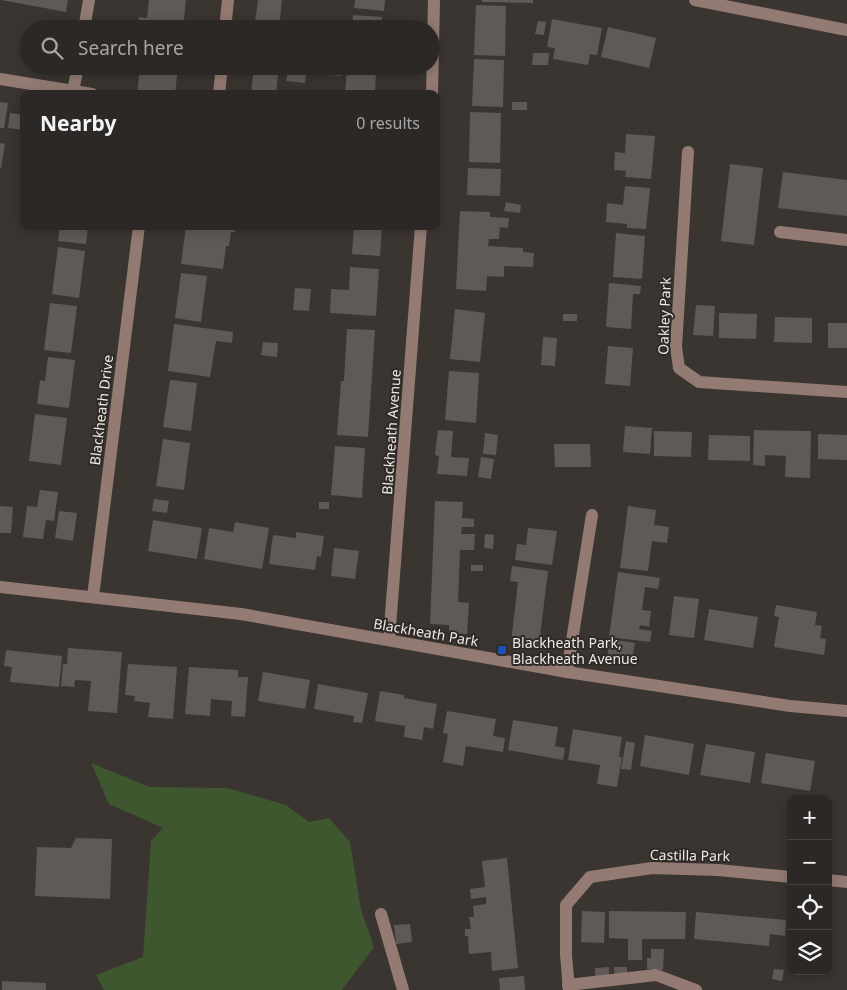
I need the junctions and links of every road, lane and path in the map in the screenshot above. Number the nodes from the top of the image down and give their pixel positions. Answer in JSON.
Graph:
{"nodes":[{"id":1,"x":89,"y":0,"type":"edge"},
{"id":2,"x":228,"y":0,"type":"edge"},
{"id":3,"x":434,"y":0,"type":"edge"},
{"id":4,"x":695,"y":0,"type":"edge"},
{"id":5,"x":86,"y":20,"type":"edge"},
{"id":6,"x":226,"y":20,"type":"edge"},
{"id":7,"x":434,"y":20,"type":"edge"},
{"id":8,"x":847,"y":30,"type":"edge"},
{"id":9,"x":76,"y":75,"type":"edge"},
{"id":10,"x":221,"y":75,"type":"edge"},
{"id":11,"x":432,"y":75,"type":"edge"},
{"id":12,"x":0,"y":80,"type":"edge"},
{"id":13,"x":66,"y":90,"type":"edge"},
{"id":14,"x":73,"y":90,"type":"edge"},
{"id":15,"x":219,"y":90,"type":"edge"},
{"id":16,"x":432,"y":90,"type":"edge"},
{"id":17,"x":688,"y":152,"type":"dead end"},
{"id":18,"x":139,"y":230,"type":"edge"},
{"id":19,"x":421,"y":230,"type":"edge"},
{"id":20,"x":780,"y":232,"type":"dead end"},
{"id":21,"x":847,"y":240,"type":"edge"},
{"id":22,"x":847,"y":392,"type":"edge"},
{"id":23,"x":592,"y":514,"type":"dead end"},
{"id":24,"x":0,"y":587,"type":"edge"},
{"id":25,"x":93,"y":597,"type":"junction"},
{"id":26,"x":389,"y":640,"type":"junction"},
{"id":27,"x":567,"y":672,"type":"junction"},
{"id":28,"x":847,"y":711,"type":"edge"},
{"id":29,"x":787,"y":877,"type":"edge"},
{"id":30,"x":832,"y":880,"type":"edge"},
{"id":31,"x":847,"y":882,"type":"edge"},
{"id":32,"x":381,"y":914,"type":"dead end"},
{"id":33,"x":569,"y":988,"type":"edge"},
{"id":34,"x":403,"y":990,"type":"edge"},
{"id":35,"x":696,"y":990,"type":"edge"}],
"edges":[{"from":1,"to":5,"type":"street"},
{"from":2,"to":6,"type":"street"},
{"from":3,"to":7,"type":"street"},
{"from":4,"to":8,"type":"street"},
{"from":9,"to":14,"type":"street"},
{"from":10,"to":15,"type":"street"},
{"from":11,"to":16,"type":"street"},
{"from":12,"to":13,"type":"street"},
{"from":17,"to":22,"type":"street","name":"Oakley Park"},
{"from":18,"to":25,"type":"street","name":"Blackheath Drive"},
{"from":19,"to":26,"type":"street","name":"Blackheath Avenue"},
{"from":20,"to":21,"type":"street"},
{"from":23,"to":27,"type":"street"},
{"from":24,"to":25,"type":"street","name":"Blackheath Park"},
{"from":25,"to":26,"type":"street","name":"Blackheath Park"},
{"from":26,"to":27,"type":"street","name":"Blackheath Park"},
{"from":27,"to":28,"type":"street","name":"Blackheath Park"},
{"from":29,"to":33,"type":"street","name":"Castilla Park"},
{"from":30,"to":31,"type":"street"},
{"from":32,"to":34,"type":"street"},
{"from":33,"to":35,"type":"street"}]}
